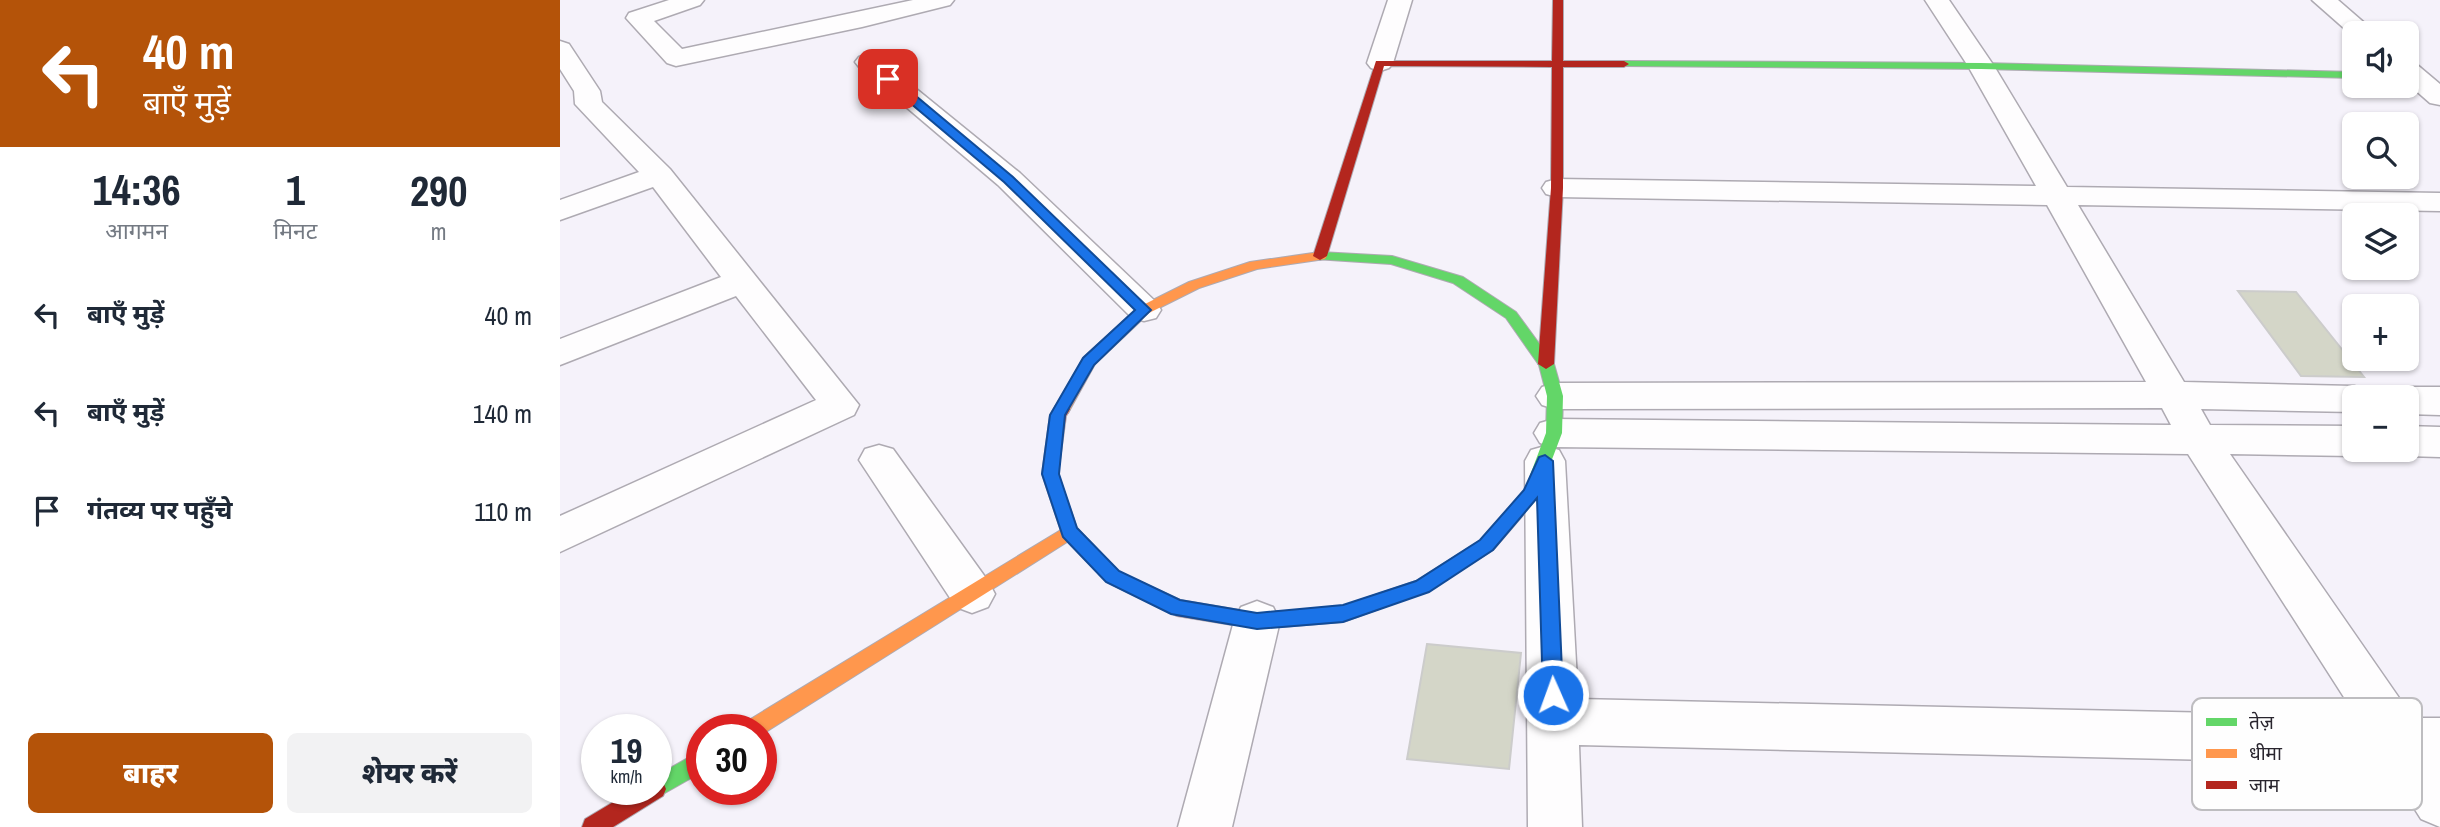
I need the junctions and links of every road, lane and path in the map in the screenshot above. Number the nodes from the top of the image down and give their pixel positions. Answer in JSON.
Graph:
{"nodes":[{"id":1,"x":692,"y":0,"type":"edge"},
{"id":2,"x":942,"y":0,"type":"edge"},
{"id":3,"x":1400,"y":0,"type":"edge"},
{"id":4,"x":1558,"y":0,"type":"edge"},
{"id":5,"x":1937,"y":0,"type":"edge"},
{"id":6,"x":2324,"y":0,"type":"edge"},
{"id":7,"x":2349,"y":21,"type":"edge"},
{"id":8,"x":560,"y":49,"type":"edge"},
{"id":9,"x":868,"y":62,"type":"dead end"},
{"id":10,"x":1380,"y":63,"type":"junction"},
{"id":11,"x":1557,"y":64,"type":"junction"},
{"id":12,"x":1981,"y":66,"type":"junction"},
{"id":13,"x":2342,"y":75,"type":"edge"},
{"id":14,"x":2419,"y":77,"type":"edge"},
{"id":15,"x":2440,"y":97,"type":"edge"},
{"id":16,"x":574,"y":108,"type":"edge"},
{"id":17,"x":659,"y":176,"type":"junction"},
{"id":18,"x":1557,"y":188,"type":"junction"},
{"id":19,"x":2056,"y":195,"type":"junction"},
{"id":20,"x":2440,"y":202,"type":"edge"},
{"id":21,"x":560,"y":211,"type":"edge"},
{"id":22,"x":1320,"y":256,"type":"junction"},
{"id":23,"x":741,"y":281,"type":"junction"},
{"id":24,"x":1144,"y":310,"type":"junction"},
{"id":25,"x":560,"y":353,"type":"edge"},
{"id":26,"x":2172,"y":395,"type":"junction"},
{"id":27,"x":2342,"y":399,"type":"edge"},
{"id":28,"x":2419,"y":400,"type":"edge"},
{"id":29,"x":2440,"y":401,"type":"edge"},
{"id":30,"x":1550,"y":414,"type":"junction"},
{"id":31,"x":2198,"y":438,"type":"junction"},
{"id":32,"x":2342,"y":440,"type":"edge"},
{"id":33,"x":2419,"y":441,"type":"edge"},
{"id":34,"x":2440,"y":442,"type":"edge"},
{"id":35,"x":879,"y":460,"type":"dead end"},
{"id":36,"x":1069,"y":532,"type":"junction"},
{"id":37,"x":560,"y":535,"type":"edge"},
{"id":38,"x":972,"y":594,"type":"junction"},
{"id":39,"x":1257,"y":621,"type":"junction"},
{"id":40,"x":2389,"y":698,"type":"edge"},
{"id":41,"x":777,"y":714,"type":"edge"},
{"id":42,"x":1554,"y":721,"type":"junction"},
{"id":43,"x":2192,"y":736,"type":"edge"},
{"id":44,"x":2422,"y":745,"type":"edge"},
{"id":45,"x":2440,"y":800,"type":"edge"},
{"id":46,"x":629,"y":805,"type":"edge"},
{"id":47,"x":593,"y":827,"type":"edge"},
{"id":48,"x":1205,"y":827,"type":"edge"},
{"id":49,"x":1555,"y":827,"type":"edge"}],
"edges":[{"from":1,"to":2,"type":"street"},
{"from":3,"to":10,"type":"street"},
{"from":4,"to":11,"type":"street"},
{"from":5,"to":12,"type":"street"},
{"from":6,"to":7,"type":"street"},
{"from":8,"to":16,"type":"street"},
{"from":9,"to":24,"type":"street"},
{"from":10,"to":11,"type":"street"},
{"from":10,"to":22,"type":"street"},
{"from":11,"to":12,"type":"street"},
{"from":11,"to":18,"type":"street"},
{"from":12,"to":13,"type":"street"},
{"from":12,"to":19,"type":"street"},
{"from":14,"to":15,"type":"street"},
{"from":16,"to":17,"type":"street"},
{"from":17,"to":21,"type":"street"},
{"from":17,"to":23,"type":"street"},
{"from":18,"to":19,"type":"street"},
{"from":18,"to":30,"type":"street"},
{"from":19,"to":20,"type":"street"},
{"from":19,"to":26,"type":"street"},
{"from":22,"to":24,"type":"street"},
{"from":22,"to":30,"type":"street"},
{"from":23,"to":25,"type":"street"},
{"from":23,"to":37,"type":"street"},
{"from":24,"to":36,"type":"street"},
{"from":26,"to":27,"type":"street"},
{"from":26,"to":30,"type":"street"},
{"from":26,"to":31,"type":"street"},
{"from":28,"to":29,"type":"street"},
{"from":30,"to":31,"type":"street"},
{"from":30,"to":39,"type":"street"},
{"from":30,"to":42,"type":"street"},
{"from":31,"to":32,"type":"street"},
{"from":31,"to":40,"type":"street"},
{"from":33,"to":34,"type":"street"},
{"from":35,"to":38,"type":"street"},
{"from":36,"to":38,"type":"street"},
{"from":36,"to":39,"type":"street"},
{"from":38,"to":41,"type":"street"},
{"from":39,"to":48,"type":"street"},
{"from":42,"to":43,"type":"street"},
{"from":42,"to":49,"type":"street"},
{"from":44,"to":45,"type":"street"},
{"from":46,"to":47,"type":"street"}]}
